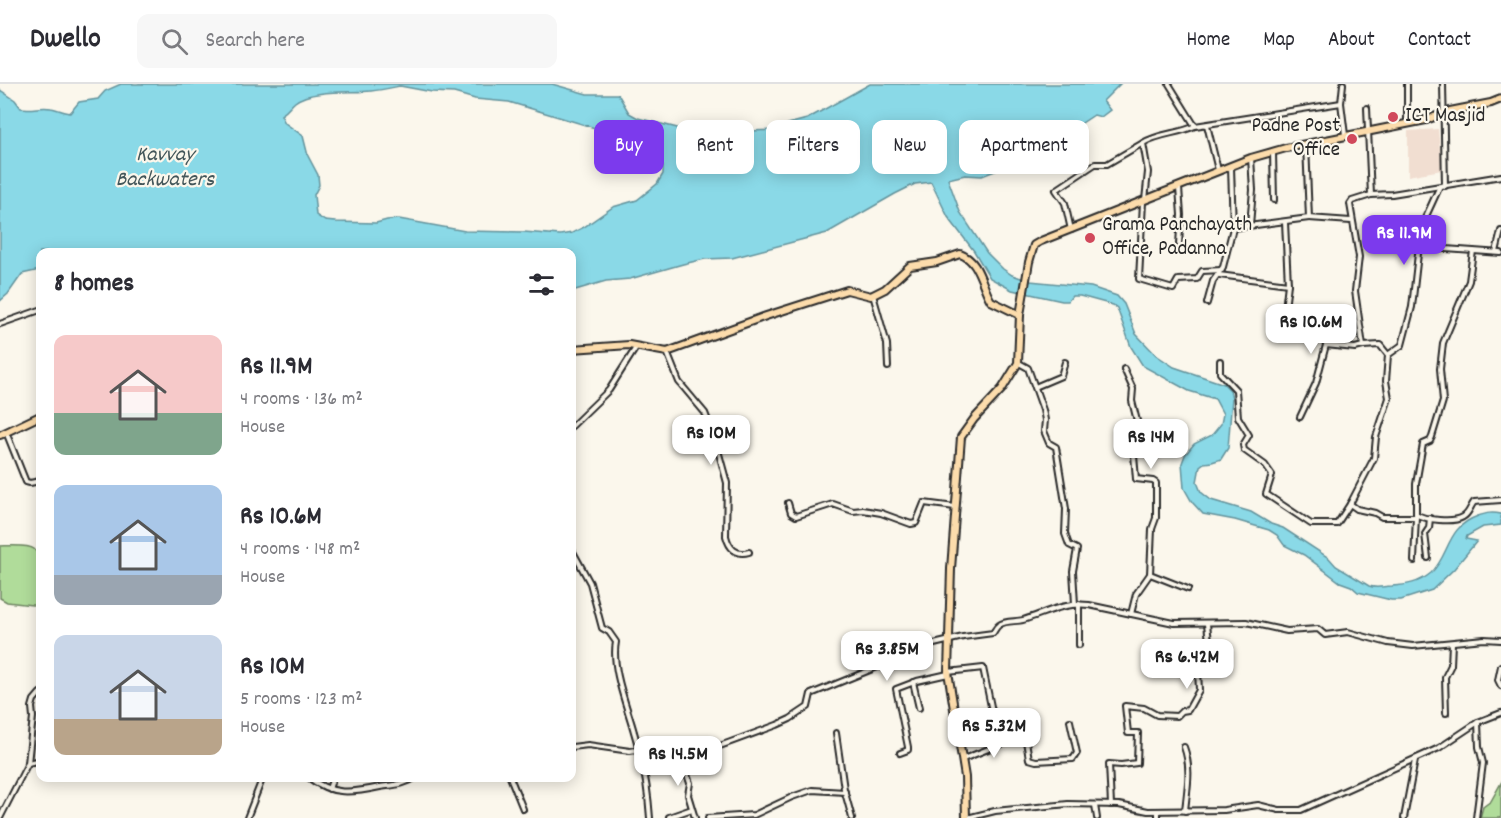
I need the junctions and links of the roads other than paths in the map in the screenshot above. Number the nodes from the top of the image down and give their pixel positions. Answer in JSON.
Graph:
{"nodes":[{"id":1,"x":1169,"y":84,"type":"edge"},
{"id":2,"x":1343,"y":84,"type":"edge"},
{"id":3,"x":1407,"y":84,"type":"edge"},
{"id":4,"x":1443,"y":84,"type":"edge"},
{"id":5,"x":1501,"y":99,"type":"edge"},
{"id":6,"x":1341,"y":103,"type":"junction"},
{"id":7,"x":1367,"y":108,"type":"dead end"},
{"id":8,"x":1442,"y":115,"type":"junction"},
{"id":9,"x":1407,"y":124,"type":"junction"},
{"id":10,"x":1207,"y":125,"type":"junction"},
{"id":11,"x":1195,"y":126,"type":"junction"},
{"id":12,"x":1368,"y":131,"type":"junction"},
{"id":13,"x":1345,"y":135,"type":"junction"},
{"id":14,"x":1143,"y":143,"type":"junction"},
{"id":15,"x":1305,"y":144,"type":"junction"},
{"id":16,"x":1273,"y":152,"type":"junction"},
{"id":17,"x":1251,"y":158,"type":"junction"},
{"id":18,"x":1231,"y":166,"type":"junction"},
{"id":19,"x":1218,"y":170,"type":"junction"},
{"id":20,"x":1501,"y":176,"type":"edge"},
{"id":21,"x":1445,"y":186,"type":"junction"},
{"id":22,"x":1439,"y":187,"type":"junction"},
{"id":23,"x":1179,"y":188,"type":"junction"},
{"id":24,"x":1371,"y":195,"type":"junction"},
{"id":25,"x":1274,"y":200,"type":"dead end"},
{"id":26,"x":1144,"y":201,"type":"junction"},
{"id":27,"x":1309,"y":218,"type":"junction"},
{"id":28,"x":1351,"y":221,"type":"junction"},
{"id":29,"x":1285,"y":222,"type":"junction"},
{"id":30,"x":1251,"y":225,"type":"junction"},
{"id":31,"x":1233,"y":228,"type":"junction"},
{"id":32,"x":1071,"y":230,"type":"junction"},
{"id":33,"x":1501,"y":231,"type":"edge"},
{"id":34,"x":1179,"y":244,"type":"dead end"},
{"id":35,"x":1418,"y":247,"type":"junction"},
{"id":36,"x":1473,"y":251,"type":"junction"},
{"id":37,"x":1499,"y":252,"type":"edge"},
{"id":38,"x":1222,"y":270,"type":"junction"},
{"id":39,"x":1219,"y":275,"type":"junction"},
{"id":40,"x":1288,"y":284,"type":"junction"},
{"id":41,"x":873,"y":295,"type":"junction"},
{"id":42,"x":1207,"y":303,"type":"dead end"},
{"id":43,"x":36,"y":311,"type":"edge"},
{"id":44,"x":1020,"y":315,"type":"junction"},
{"id":45,"x":1284,"y":317,"type":"dead end"},
{"id":46,"x":0,"y":324,"type":"edge"},
{"id":47,"x":638,"y":345,"type":"junction"},
{"id":48,"x":1363,"y":346,"type":"junction"},
{"id":49,"x":576,"y":349,"type":"edge"},
{"id":50,"x":667,"y":352,"type":"junction"},
{"id":51,"x":1388,"y":355,"type":"junction"},
{"id":52,"x":1220,"y":361,"type":"dead end"},
{"id":53,"x":1065,"y":362,"type":"dead end"},
{"id":54,"x":1018,"y":363,"type":"junction"},
{"id":55,"x":888,"y":367,"type":"dead end"},
{"id":56,"x":1124,"y":369,"type":"dead end"},
{"id":57,"x":1035,"y":387,"type":"junction"},
{"id":58,"x":1300,"y":417,"type":"dead end"},
{"id":59,"x":36,"y":418,"type":"edge"},
{"id":60,"x":576,"y":422,"type":"edge"},
{"id":61,"x":3,"y":434,"type":"edge"},
{"id":62,"x":36,"y":482,"type":"edge"},
{"id":63,"x":1501,"y":500,"type":"edge"},
{"id":64,"x":788,"y":503,"type":"dead end"},
{"id":65,"x":1350,"y":504,"type":"junction"},
{"id":66,"x":955,"y":507,"type":"junction"},
{"id":67,"x":1416,"y":516,"type":"junction"},
{"id":68,"x":1430,"y":518,"type":"junction"},
{"id":69,"x":749,"y":552,"type":"dead end"},
{"id":70,"x":576,"y":557,"type":"edge"},
{"id":71,"x":1428,"y":558,"type":"dead end"},
{"id":72,"x":1414,"y":561,"type":"dead end"},
{"id":73,"x":1150,"y":574,"type":"junction"},
{"id":74,"x":1188,"y":589,"type":"dead end"},
{"id":75,"x":1077,"y":604,"type":"junction"},
{"id":76,"x":1131,"y":614,"type":"junction"},
{"id":77,"x":1207,"y":624,"type":"junction"},
{"id":78,"x":1501,"y":634,"type":"edge"},
{"id":79,"x":1501,"y":639,"type":"edge"},
{"id":80,"x":949,"y":640,"type":"junction"},
{"id":81,"x":1452,"y":643,"type":"junction"},
{"id":82,"x":1079,"y":645,"type":"dead end"},
{"id":83,"x":1501,"y":666,"type":"edge"},
{"id":84,"x":948,"y":673,"type":"junction"},
{"id":85,"x":913,"y":682,"type":"junction"},
{"id":86,"x":1501,"y":686,"type":"edge"},
{"id":87,"x":36,"y":698,"type":"edge"},
{"id":88,"x":919,"y":708,"type":"dead end"},
{"id":89,"x":1446,"y":713,"type":"dead end"},
{"id":90,"x":1501,"y":713,"type":"edge"},
{"id":91,"x":1070,"y":721,"type":"dead end"},
{"id":92,"x":1478,"y":722,"type":"junction"},
{"id":93,"x":836,"y":733,"type":"dead end"},
{"id":94,"x":999,"y":745,"type":"junction"},
{"id":95,"x":576,"y":746,"type":"edge"},
{"id":96,"x":1184,"y":747,"type":"dead end"},
{"id":97,"x":639,"y":750,"type":"junction"},
{"id":98,"x":679,"y":752,"type":"junction"},
{"id":99,"x":900,"y":753,"type":"dead end"},
{"id":100,"x":962,"y":759,"type":"junction"},
{"id":101,"x":1415,"y":760,"type":"junction"},
{"id":102,"x":36,"y":761,"type":"edge"},
{"id":103,"x":28,"y":763,"type":"junction"},
{"id":104,"x":261,"y":782,"type":"edge"},
{"id":105,"x":314,"y":782,"type":"edge"},
{"id":106,"x":331,"y":782,"type":"edge"},
{"id":107,"x":407,"y":782,"type":"edge"},
{"id":108,"x":512,"y":782,"type":"edge"},
{"id":109,"x":329,"y":789,"type":"junction"},
{"id":110,"x":845,"y":792,"type":"junction"},
{"id":111,"x":1095,"y":805,"type":"junction"},
{"id":112,"x":1111,"y":805,"type":"junction"},
{"id":113,"x":523,"y":809,"type":"dead end"},
{"id":114,"x":692,"y":809,"type":"junction"},
{"id":115,"x":1158,"y":811,"type":"junction"},
{"id":116,"x":1185,"y":811,"type":"junction"},
{"id":117,"x":669,"y":817,"type":"edge"},
{"id":118,"x":0,"y":818,"type":"edge"},
{"id":119,"x":247,"y":818,"type":"edge"},
{"id":120,"x":650,"y":818,"type":"edge"},
{"id":121,"x":695,"y":818,"type":"edge"},
{"id":122,"x":708,"y":818,"type":"edge"},
{"id":123,"x":852,"y":818,"type":"edge"},
{"id":124,"x":967,"y":818,"type":"edge"},
{"id":125,"x":1097,"y":818,"type":"edge"},
{"id":126,"x":1158,"y":818,"type":"edge"},
{"id":127,"x":1404,"y":818,"type":"edge"},
{"id":128,"x":1476,"y":818,"type":"edge"}],
"edges":[{"from":1,"to":11,"type":"street"},
{"from":2,"to":6,"type":"street"},
{"from":3,"to":9,"type":"street"},
{"from":4,"to":8,"type":"street"},
{"from":5,"to":8,"type":"main road"},
{"from":6,"to":10,"type":"street"},
{"from":6,"to":13,"type":"street"},
{"from":7,"to":12,"type":"street"},
{"from":8,"to":9,"type":"main road"},
{"from":8,"to":21,"type":"street"},
{"from":9,"to":12,"type":"main road"},
{"from":10,"to":11,"type":"street"},
{"from":10,"to":19,"type":"street"},
{"from":11,"to":14,"type":"street"},
{"from":12,"to":13,"type":"main road"},
{"from":12,"to":24,"type":"street"},
{"from":13,"to":15,"type":"main road"},
{"from":14,"to":26,"type":"street"},
{"from":14,"to":32,"type":"street"},
{"from":15,"to":16,"type":"main road"},
{"from":15,"to":27,"type":"street"},
{"from":16,"to":17,"type":"main road"},
{"from":16,"to":25,"type":"street"},
{"from":17,"to":18,"type":"main road"},
{"from":17,"to":30,"type":"street"},
{"from":18,"to":19,"type":"main road"},
{"from":18,"to":31,"type":"street"},
{"from":19,"to":23,"type":"main road"},
{"from":20,"to":21,"type":"street"},
{"from":21,"to":22,"type":"street"},
{"from":22,"to":24,"type":"street"},
{"from":22,"to":35,"type":"street"},
{"from":23,"to":26,"type":"main road"},
{"from":23,"to":34,"type":"street"},
{"from":24,"to":28,"type":"street"},
{"from":26,"to":32,"type":"main road"},
{"from":26,"to":38,"type":"street"},
{"from":27,"to":28,"type":"street"},
{"from":27,"to":29,"type":"street"},
{"from":28,"to":48,"type":"street"},
{"from":29,"to":30,"type":"street"},
{"from":29,"to":40,"type":"street"},
{"from":30,"to":31,"type":"street"},
{"from":31,"to":38,"type":"street"},
{"from":32,"to":44,"type":"main road"},
{"from":33,"to":37,"type":"street"},
{"from":35,"to":36,"type":"street"},
{"from":35,"to":51,"type":"street"},
{"from":36,"to":37,"type":"street"},
{"from":36,"to":67,"type":"street"},
{"from":38,"to":39,"type":"street"},
{"from":39,"to":40,"type":"street"},
{"from":39,"to":42,"type":"street"},
{"from":40,"to":45,"type":"street"},
{"from":41,"to":44,"type":"main road"},
{"from":41,"to":50,"type":"main road"},
{"from":41,"to":55,"type":"street"},
{"from":43,"to":46,"type":"street"},
{"from":44,"to":54,"type":"main road"},
{"from":47,"to":49,"type":"main road"},
{"from":47,"to":50,"type":"main road"},
{"from":47,"to":60,"type":"street"},
{"from":48,"to":51,"type":"street"},
{"from":48,"to":58,"type":"street"},
{"from":50,"to":69,"type":"street"},
{"from":51,"to":65,"type":"street"},
{"from":52,"to":65,"type":"street"},
{"from":53,"to":57,"type":"street"},
{"from":54,"to":57,"type":"street"},
{"from":54,"to":66,"type":"main road"},
{"from":56,"to":73,"type":"street"},
{"from":57,"to":75,"type":"street"},
{"from":59,"to":61,"type":"main road"},
{"from":61,"to":62,"type":"street"},
{"from":63,"to":68,"type":"street"},
{"from":64,"to":66,"type":"street"},
{"from":65,"to":67,"type":"street"},
{"from":66,"to":80,"type":"main road"},
{"from":67,"to":68,"type":"street"},
{"from":67,"to":72,"type":"street"},
{"from":68,"to":71,"type":"street"},
{"from":70,"to":97,"type":"street"},
{"from":73,"to":74,"type":"street"},
{"from":73,"to":76,"type":"street"},
{"from":75,"to":76,"type":"street"},
{"from":75,"to":80,"type":"street"},
{"from":75,"to":82,"type":"street"},
{"from":76,"to":77,"type":"street"},
{"from":77,"to":81,"type":"street"},
{"from":77,"to":112,"type":"street"},
{"from":78,"to":79,"type":"street"},
{"from":79,"to":81,"type":"street"},
{"from":80,"to":84,"type":"main road"},
{"from":80,"to":98,"type":"street"},
{"from":81,"to":89,"type":"street"},
{"from":83,"to":86,"type":"street"},
{"from":84,"to":85,"type":"street"},
{"from":84,"to":94,"type":"street"},
{"from":84,"to":100,"type":"main road"},
{"from":85,"to":88,"type":"street"},
{"from":85,"to":99,"type":"street"},
{"from":87,"to":103,"type":"street"},
{"from":90,"to":92,"type":"street"},
{"from":91,"to":94,"type":"street"},
{"from":92,"to":101,"type":"street"},
{"from":92,"to":128,"type":"street"},
{"from":93,"to":110,"type":"street"},
{"from":94,"to":100,"type":"street"},
{"from":95,"to":97,"type":"street"},
{"from":96,"to":116,"type":"street"},
{"from":97,"to":98,"type":"street"},
{"from":97,"to":120,"type":"street"},
{"from":98,"to":114,"type":"street"},
{"from":100,"to":124,"type":"main road"},
{"from":101,"to":116,"type":"street"},
{"from":101,"to":127,"type":"street"},
{"from":102,"to":103,"type":"street"},
{"from":103,"to":118,"type":"street"},
{"from":104,"to":119,"type":"street"},
{"from":105,"to":109,"type":"street"},
{"from":106,"to":109,"type":"street"},
{"from":107,"to":109,"type":"street"},
{"from":108,"to":113,"type":"street"},
{"from":110,"to":122,"type":"street"},
{"from":110,"to":123,"type":"street"},
{"from":111,"to":112,"type":"street"},
{"from":111,"to":124,"type":"street"},
{"from":111,"to":125,"type":"street"},
{"from":112,"to":115,"type":"street"},
{"from":114,"to":117,"type":"street"},
{"from":114,"to":121,"type":"street"},
{"from":115,"to":116,"type":"street"},
{"from":115,"to":126,"type":"street"}]}
